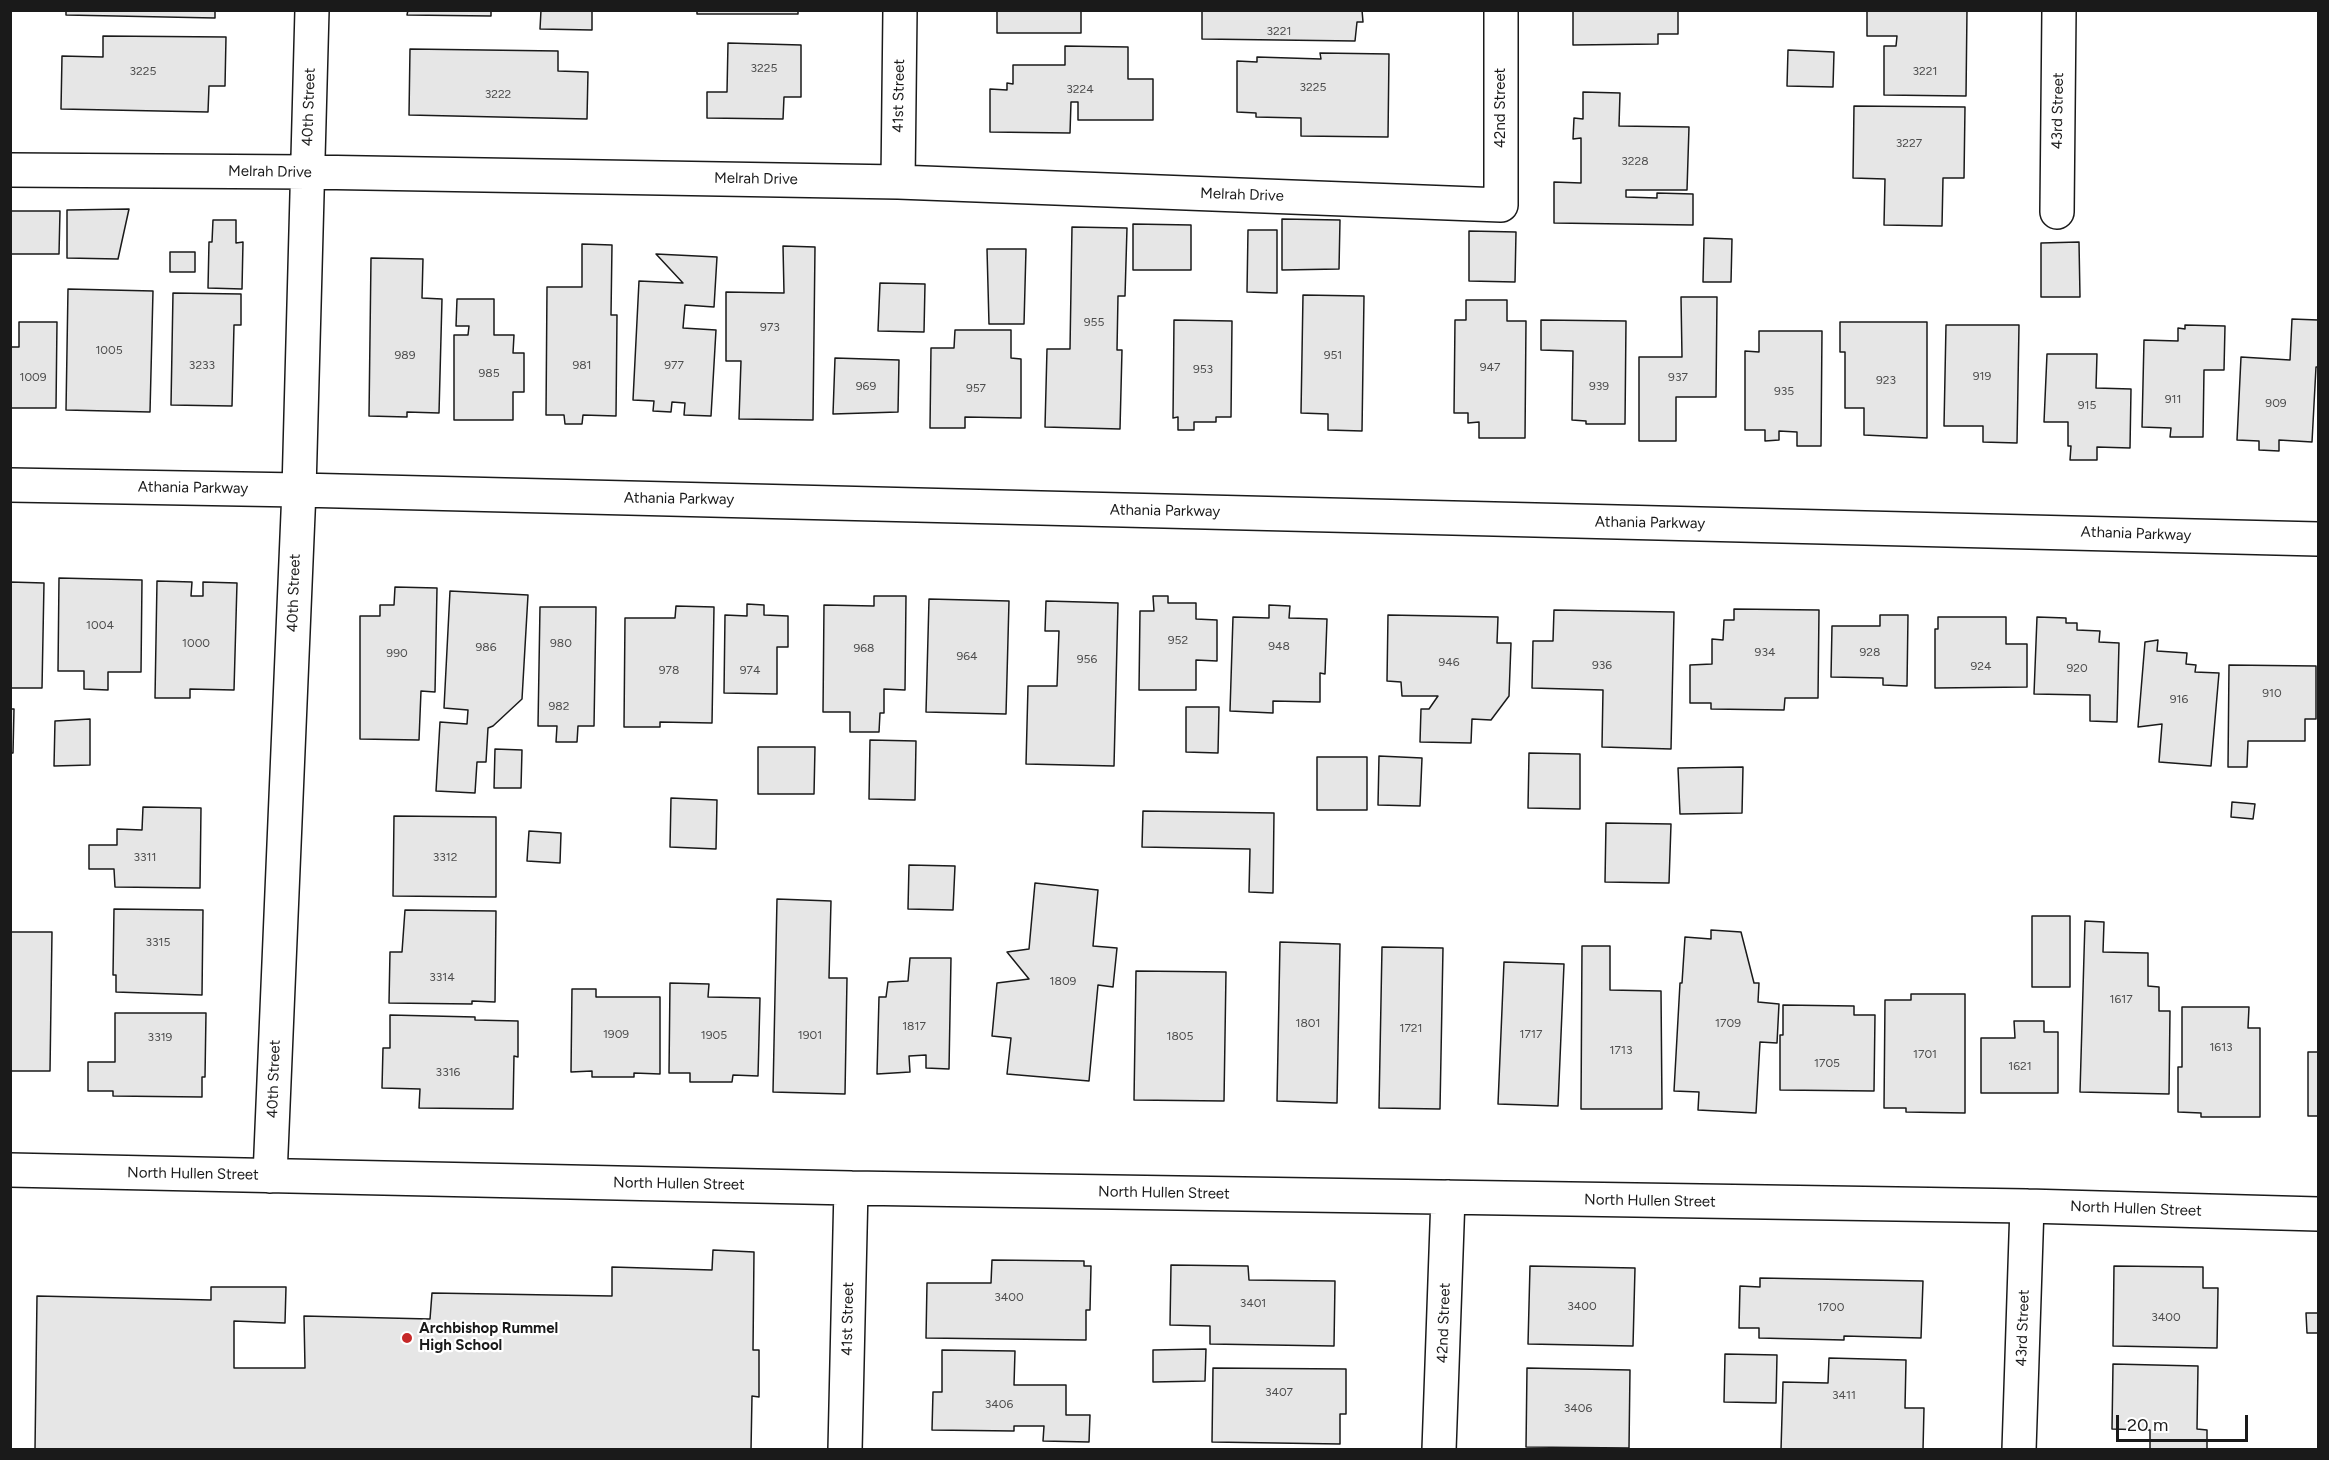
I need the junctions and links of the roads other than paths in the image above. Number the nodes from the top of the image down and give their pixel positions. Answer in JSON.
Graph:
{"nodes":[{"id":1,"x":312,"y":10,"type":"edge"},
{"id":2,"x":900,"y":10,"type":"edge"},
{"id":3,"x":1501,"y":10,"type":"edge"},
{"id":4,"x":2059,"y":10,"type":"edge"},
{"id":5,"x":10,"y":170,"type":"edge"},
{"id":6,"x":307,"y":172,"type":"junction"},
{"id":7,"x":898,"y":182,"type":"junction"},
{"id":8,"x":1501,"y":205,"type":"joint"},
{"id":9,"x":2057,"y":212,"type":"dead end"},
{"id":10,"x":10,"y":485,"type":"edge"},
{"id":11,"x":299,"y":490,"type":"junction"},
{"id":12,"x":2319,"y":539,"type":"edge"},
{"id":13,"x":10,"y":1170,"type":"edge"},
{"id":14,"x":270,"y":1176,"type":"junction"},
{"id":15,"x":851,"y":1188,"type":"junction"},
{"id":16,"x":1449,"y":1197,"type":"junction"},
{"id":17,"x":2027,"y":1206,"type":"junction"},
{"id":18,"x":2319,"y":1214,"type":"edge"},
{"id":19,"x":845,"y":1449,"type":"edge"},
{"id":20,"x":1439,"y":1449,"type":"edge"},
{"id":21,"x":2019,"y":1449,"type":"edge"}],
"edges":[{"from":1,"to":6,"type":"street","name":"40th Street"},
{"from":2,"to":7,"type":"street","name":"41st Street"},
{"from":3,"to":8,"type":"street","name":"42nd Street"},
{"from":4,"to":9,"type":"street","name":"43rd Street"},
{"from":5,"to":6,"type":"street","name":"Melrah Drive"},
{"from":6,"to":7,"type":"street","name":"Melrah Drive"},
{"from":6,"to":11,"type":"street","name":"40th Street"},
{"from":7,"to":8,"type":"street","name":"Melrah Drive"},
{"from":10,"to":11,"type":"street","name":"Athania Parkway"},
{"from":11,"to":12,"type":"street","name":"Athania Parkway"},
{"from":11,"to":14,"type":"street","name":"40th Street"},
{"from":13,"to":14,"type":"street","name":"North Hullen Street"},
{"from":14,"to":15,"type":"street","name":"North Hullen Street"},
{"from":15,"to":16,"type":"street","name":"North Hullen Street"},
{"from":15,"to":19,"type":"street","name":"41st Street"},
{"from":16,"to":17,"type":"street","name":"North Hullen Street"},
{"from":16,"to":20,"type":"street","name":"42nd Street"},
{"from":17,"to":18,"type":"street","name":"North Hullen Street"},
{"from":17,"to":21,"type":"street","name":"43rd Street"}]}
